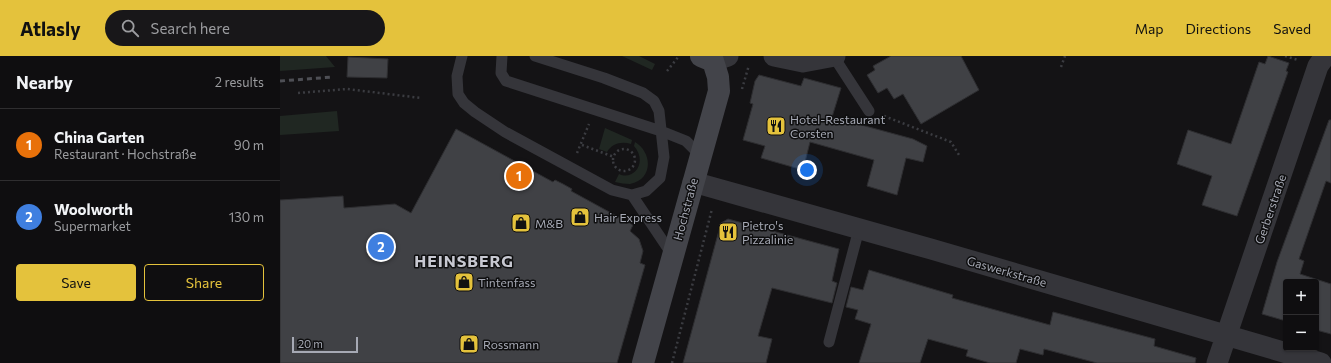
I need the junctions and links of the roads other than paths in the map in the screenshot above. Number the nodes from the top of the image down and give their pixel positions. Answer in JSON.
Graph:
{"nodes":[{"id":1,"x":462,"y":56,"type":"edge"},
{"id":2,"x":502,"y":56,"type":"edge"},
{"id":3,"x":535,"y":56,"type":"edge"},
{"id":4,"x":774,"y":56,"type":"edge"},
{"id":5,"x":1325,"y":56,"type":"edge"},
{"id":6,"x":714,"y":57,"type":"edge"},
{"id":7,"x":834,"y":57,"type":"edge"},
{"id":8,"x":868,"y":111,"type":"road end"},
{"id":9,"x":661,"y":131,"type":"junction"},
{"id":10,"x":700,"y":155,"type":"junction"},
{"id":11,"x":693,"y":182,"type":"junction"},
{"id":12,"x":632,"y":195,"type":"junction"},
{"id":13,"x":859,"y":229,"type":"junction"},
{"id":14,"x":673,"y":256,"type":"junction"},
{"id":15,"x":1226,"y":336,"type":"junction"},
{"id":16,"x":829,"y":342,"type":"dead end"},
{"id":17,"x":643,"y":363,"type":"edge"},
{"id":18,"x":1217,"y":363,"type":"edge"},
{"id":19,"x":1321,"y":363,"type":"edge"}],
"edges":[{"from":1,"to":12,"type":"lane"},
{"from":2,"to":9,"type":"lane"},
{"from":3,"to":9,"type":"lane"},
{"from":4,"to":7,"type":"street"},
{"from":5,"to":15,"type":"street","name":"Gerberstraße"},
{"from":6,"to":10,"type":"street","name":"Hochstraße"},
{"from":7,"to":8,"type":"lane"},
{"from":9,"to":10,"type":"lane"},
{"from":9,"to":12,"type":"lane"},
{"from":10,"to":11,"type":"street","name":"Hochstraße"},
{"from":11,"to":13,"type":"street","name":"Gaswerkstraße"},
{"from":11,"to":14,"type":"street","name":"Hochstraße"},
{"from":12,"to":14,"type":"lane"},
{"from":13,"to":15,"type":"street","name":"Gaswerkstraße"},
{"from":13,"to":16,"type":"lane"},
{"from":14,"to":17,"type":"street","name":"Hochstraße"},
{"from":15,"to":18,"type":"street","name":"Gerberstraße"},
{"from":15,"to":19,"type":"street","name":"Gaswerkstraße"}]}
